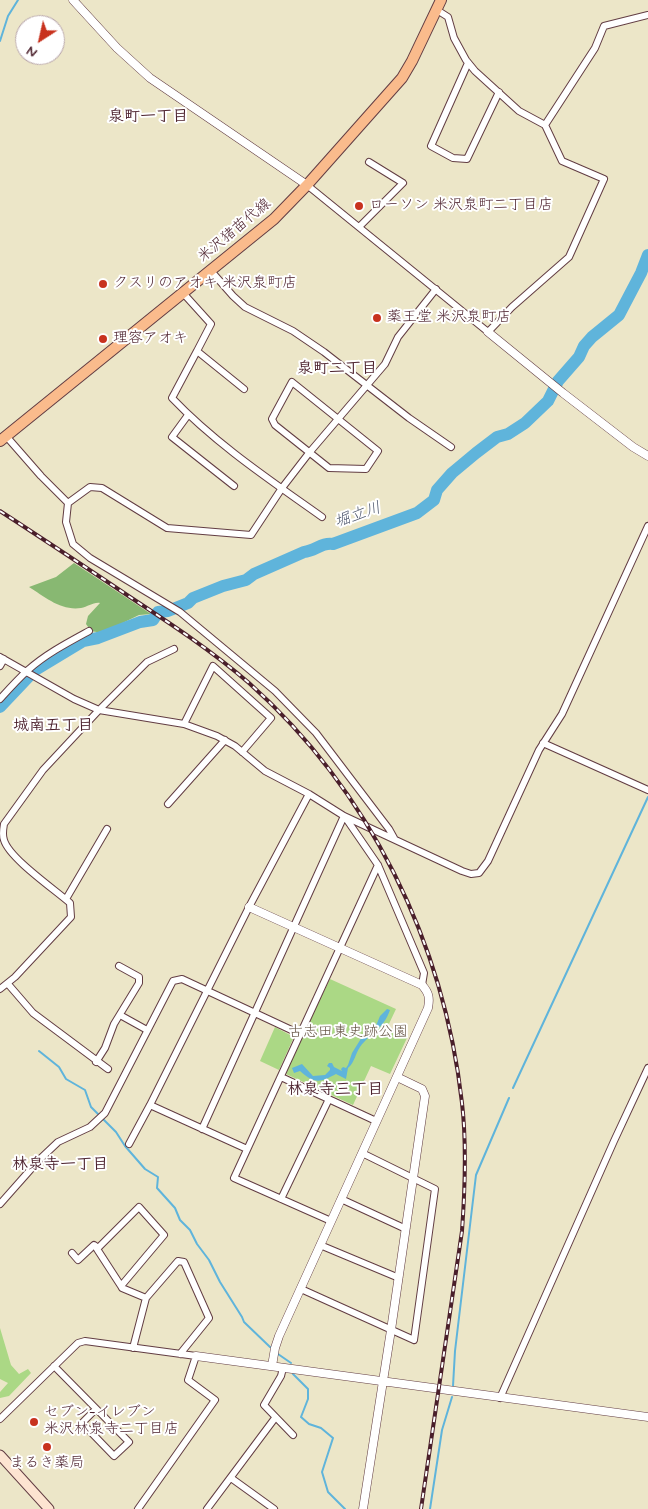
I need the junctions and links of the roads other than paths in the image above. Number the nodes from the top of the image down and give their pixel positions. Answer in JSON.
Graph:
{"nodes":[{"id":1,"x":73,"y":0,"type":"edge"},
{"id":2,"x":439,"y":5,"type":"edge"},
{"id":3,"x":648,"y":15,"type":"edge"},
{"id":4,"x":468,"y":62,"type":"junction"},
{"id":5,"x":498,"y":92,"type":"junction"},
{"id":6,"x":545,"y":125,"type":"junction"},
{"id":7,"x":369,"y":162,"type":"dead end"},
{"id":8,"x":307,"y":185,"type":"junction"},
{"id":9,"x":359,"y":227,"type":"junction"},
{"id":10,"x":211,"y":271,"type":"junction"},
{"id":11,"x":436,"y":289,"type":"junction"},
{"id":12,"x":183,"y":293,"type":"junction"},
{"id":13,"x":488,"y":332,"type":"junction"},
{"id":14,"x":197,"y":351,"type":"junction"},
{"id":15,"x":367,"y":386,"type":"junction"},
{"id":16,"x":244,"y":389,"type":"dead end"},
{"id":17,"x":188,"y":414,"type":"junction"},
{"id":18,"x":338,"y":419,"type":"junction"},
{"id":19,"x":3,"y":438,"type":"edge"},
{"id":20,"x":452,"y":446,"type":"dead end"},
{"id":21,"x":309,"y":453,"type":"junction"},
{"id":22,"x":648,"y":456,"type":"edge"},
{"id":23,"x":234,"y":486,"type":"dead end"},
{"id":24,"x":282,"y":488,"type":"junction"},
{"id":25,"x":68,"y":503,"type":"junction"},
{"id":26,"x":322,"y":517,"type":"dead end"},
{"id":27,"x":648,"y":526,"type":"edge"},
{"id":28,"x":88,"y":631,"type":"dead end"},
{"id":29,"x":174,"y":649,"type":"dead end"},
{"id":30,"x":2,"y":658,"type":"edge"},
{"id":31,"x":0,"y":666,"type":"edge"},
{"id":32,"x":28,"y":672,"type":"junction"},
{"id":33,"x":0,"y":699,"type":"edge"},
{"id":34,"x":98,"y":710,"type":"junction"},
{"id":35,"x":184,"y":724,"type":"junction"},
{"id":36,"x":225,"y":740,"type":"junction"},
{"id":37,"x":543,"y":743,"type":"junction"},
{"id":38,"x":242,"y":752,"type":"junction"},
{"id":39,"x":648,"y":790,"type":"edge"},
{"id":40,"x":309,"y":794,"type":"junction"},
{"id":41,"x":168,"y":804,"type":"dead end"},
{"id":42,"x":344,"y":816,"type":"junction"},
{"id":43,"x":107,"y":830,"type":"dead end"},
{"id":44,"x":394,"y":838,"type":"junction"},
{"id":45,"x":378,"y":865,"type":"junction"},
{"id":46,"x":66,"y":899,"type":"junction"},
{"id":47,"x":250,"y":906,"type":"junction"},
{"id":48,"x":294,"y":927,"type":"junction"},
{"id":49,"x":340,"y":948,"type":"junction"},
{"id":50,"x":119,"y":966,"type":"dead end"},
{"id":51,"x":8,"y":984,"type":"junction"},
{"id":52,"x":422,"y":985,"type":"junction"},
{"id":53,"x":0,"y":989,"type":"edge"},
{"id":54,"x":206,"y":991,"type":"junction"},
{"id":55,"x":255,"y":1013,"type":"junction"},
{"id":56,"x":120,"y":1015,"type":"junction"},
{"id":57,"x":147,"y":1030,"type":"junction"},
{"id":58,"x":300,"y":1034,"type":"junction"},
{"id":59,"x":96,"y":1062,"type":"junction"},
{"id":60,"x":648,"y":1068,"type":"edge"},
{"id":61,"x":108,"y":1069,"type":"dead end"},
{"id":62,"x":281,"y":1077,"type":"junction"},
{"id":63,"x":396,"y":1077,"type":"junction"},
{"id":64,"x":329,"y":1099,"type":"junction"},
{"id":65,"x":150,"y":1105,"type":"junction"},
{"id":66,"x":376,"y":1120,"type":"junction"},
{"id":67,"x":202,"y":1129,"type":"junction"},
{"id":68,"x":129,"y":1144,"type":"dead end"},
{"id":69,"x":247,"y":1149,"type":"junction"},
{"id":70,"x":362,"y":1154,"type":"junction"},
{"id":71,"x":413,"y":1177,"type":"junction"},
{"id":72,"x":281,"y":1199,"type":"junction"},
{"id":73,"x":341,"y":1199,"type":"junction"},
{"id":74,"x":0,"y":1204,"type":"edge"},
{"id":75,"x":331,"y":1221,"type":"junction"},
{"id":76,"x":406,"y":1229,"type":"junction"},
{"id":77,"x":320,"y":1245,"type":"junction"},
{"id":78,"x":98,"y":1248,"type":"junction"},
{"id":79,"x":72,"y":1253,"type":"dead end"},
{"id":80,"x":399,"y":1278,"type":"junction"},
{"id":81,"x":121,"y":1286,"type":"junction"},
{"id":82,"x":301,"y":1289,"type":"junction"},
{"id":83,"x":146,"y":1298,"type":"junction"},
{"id":84,"x":391,"y":1330,"type":"junction"},
{"id":85,"x":133,"y":1348,"type":"junction"},
{"id":86,"x":180,"y":1354,"type":"junction"},
{"id":87,"x":196,"y":1356,"type":"junction"},
{"id":88,"x":54,"y":1366,"type":"junction"},
{"id":89,"x":272,"y":1366,"type":"junction"},
{"id":90,"x":283,"y":1368,"type":"junction"},
{"id":91,"x":28,"y":1379,"type":"dead end"},
{"id":92,"x":384,"y":1382,"type":"junction"},
{"id":93,"x":34,"y":1386,"type":"junction"},
{"id":94,"x":500,"y":1398,"type":"junction"},
{"id":95,"x":96,"y":1409,"type":"junction"},
{"id":96,"x":648,"y":1417,"type":"edge"},
{"id":97,"x":0,"y":1418,"type":"edge"},
{"id":98,"x":275,"y":1418,"type":"junction"},
{"id":99,"x":293,"y":1435,"type":"dead end"},
{"id":100,"x":0,"y":1455,"type":"edge"},
{"id":101,"x":231,"y":1478,"type":"junction"},
{"id":102,"x":49,"y":1509,"type":"edge"},
{"id":103,"x":138,"y":1509,"type":"edge"},
{"id":104,"x":207,"y":1509,"type":"edge"},
{"id":105,"x":274,"y":1509,"type":"edge"},
{"id":106,"x":363,"y":1509,"type":"edge"}],
"edges":[{"from":1,"to":8,"type":"street"},
{"from":2,"to":4,"type":"street"},
{"from":2,"to":8,"type":"main road","name":"米沢猪苗代線"},
{"from":3,"to":6,"type":"street"},
{"from":4,"to":5,"type":"street"},
{"from":4,"to":5,"type":"street"},
{"from":5,"to":6,"type":"street"},
{"from":6,"to":13,"type":"street"},
{"from":7,"to":9,"type":"street"},
{"from":8,"to":9,"type":"street"},
{"from":8,"to":10,"type":"main road","name":"米沢猪苗代線"},
{"from":9,"to":11,"type":"street"},
{"from":10,"to":12,"type":"main road","name":"米沢猪苗代線"},
{"from":10,"to":15,"type":"street"},
{"from":11,"to":13,"type":"street"},
{"from":11,"to":15,"type":"street"},
{"from":12,"to":14,"type":"street"},
{"from":12,"to":19,"type":"main road","name":"米沢猪苗代線"},
{"from":13,"to":22,"type":"street"},
{"from":14,"to":16,"type":"street"},
{"from":14,"to":17,"type":"street"},
{"from":15,"to":18,"type":"street"},
{"from":15,"to":20,"type":"street"},
{"from":17,"to":23,"type":"street"},
{"from":17,"to":24,"type":"street"},
{"from":18,"to":21,"type":"street"},
{"from":18,"to":21,"type":"street"},
{"from":18,"to":21,"type":"street"},
{"from":19,"to":25,"type":"street"},
{"from":21,"to":24,"type":"street"},
{"from":24,"to":25,"type":"street"},
{"from":24,"to":26,"type":"street"},
{"from":25,"to":44,"type":"street"},
{"from":27,"to":37,"type":"street"},
{"from":28,"to":32,"type":"street"},
{"from":29,"to":34,"type":"street"},
{"from":30,"to":31,"type":"street"},
{"from":30,"to":32,"type":"street"},
{"from":32,"to":33,"type":"street"},
{"from":32,"to":34,"type":"street"},
{"from":34,"to":35,"type":"street"},
{"from":34,"to":46,"type":"street"},
{"from":35,"to":36,"type":"street"},
{"from":35,"to":38,"type":"street"},
{"from":36,"to":38,"type":"street"},
{"from":36,"to":41,"type":"street"},
{"from":37,"to":39,"type":"street"},
{"from":37,"to":44,"type":"street"},
{"from":38,"to":40,"type":"street"},
{"from":40,"to":42,"type":"street"},
{"from":40,"to":47,"type":"street"},
{"from":42,"to":44,"type":"street"},
{"from":42,"to":45,"type":"street"},
{"from":42,"to":48,"type":"street"},
{"from":43,"to":46,"type":"street"},
{"from":45,"to":49,"type":"street"},
{"from":45,"to":52,"type":"street"},
{"from":46,"to":51,"type":"street"},
{"from":47,"to":48,"type":"street"},
{"from":47,"to":54,"type":"street"},
{"from":48,"to":49,"type":"street"},
{"from":48,"to":55,"type":"street"},
{"from":49,"to":52,"type":"street"},
{"from":49,"to":58,"type":"street"},
{"from":50,"to":56,"type":"street"},
{"from":51,"to":53,"type":"street"},
{"from":51,"to":59,"type":"street"},
{"from":52,"to":63,"type":"street"},
{"from":54,"to":55,"type":"street"},
{"from":54,"to":57,"type":"street"},
{"from":54,"to":65,"type":"street"},
{"from":55,"to":58,"type":"street"},
{"from":55,"to":67,"type":"street"},
{"from":56,"to":57,"type":"street"},
{"from":56,"to":59,"type":"street"},
{"from":57,"to":74,"type":"street"},
{"from":58,"to":62,"type":"street"},
{"from":59,"to":61,"type":"street"},
{"from":60,"to":94,"type":"street"},
{"from":62,"to":64,"type":"street"},
{"from":62,"to":69,"type":"street"},
{"from":63,"to":66,"type":"street"},
{"from":63,"to":71,"type":"street"},
{"from":64,"to":66,"type":"street"},
{"from":64,"to":72,"type":"street"},
{"from":65,"to":67,"type":"street"},
{"from":65,"to":68,"type":"street"},
{"from":66,"to":70,"type":"street"},
{"from":67,"to":69,"type":"street"},
{"from":69,"to":72,"type":"street"},
{"from":70,"to":71,"type":"street"},
{"from":70,"to":73,"type":"street"},
{"from":71,"to":76,"type":"street"},
{"from":71,"to":84,"type":"street"},
{"from":72,"to":75,"type":"street"},
{"from":73,"to":75,"type":"street"},
{"from":73,"to":76,"type":"street"},
{"from":75,"to":77,"type":"street"},
{"from":76,"to":80,"type":"street"},
{"from":77,"to":80,"type":"street"},
{"from":77,"to":82,"type":"street"},
{"from":78,"to":79,"type":"street"},
{"from":78,"to":81,"type":"street"},
{"from":78,"to":81,"type":"street"},
{"from":80,"to":84,"type":"street"},
{"from":81,"to":83,"type":"street"},
{"from":82,"to":84,"type":"street"},
{"from":82,"to":89,"type":"street"},
{"from":83,"to":85,"type":"street"},
{"from":83,"to":86,"type":"street"},
{"from":84,"to":92,"type":"street"},
{"from":85,"to":86,"type":"street"},
{"from":85,"to":88,"type":"street"},
{"from":86,"to":87,"type":"street"},
{"from":87,"to":89,"type":"street"},
{"from":87,"to":103,"type":"street"},
{"from":88,"to":93,"type":"street"},
{"from":88,"to":95,"type":"street"},
{"from":89,"to":90,"type":"street"},
{"from":90,"to":92,"type":"street"},
{"from":90,"to":98,"type":"street"},
{"from":91,"to":93,"type":"street"},
{"from":92,"to":94,"type":"street"},
{"from":92,"to":106,"type":"street"},
{"from":93,"to":97,"type":"street"},
{"from":94,"to":96,"type":"street"},
{"from":95,"to":95,"type":"street"},
{"from":98,"to":99,"type":"street"},
{"from":98,"to":101,"type":"street"},
{"from":100,"to":102,"type":"main road"},
{"from":101,"to":104,"type":"street"},
{"from":101,"to":105,"type":"street"}]}
